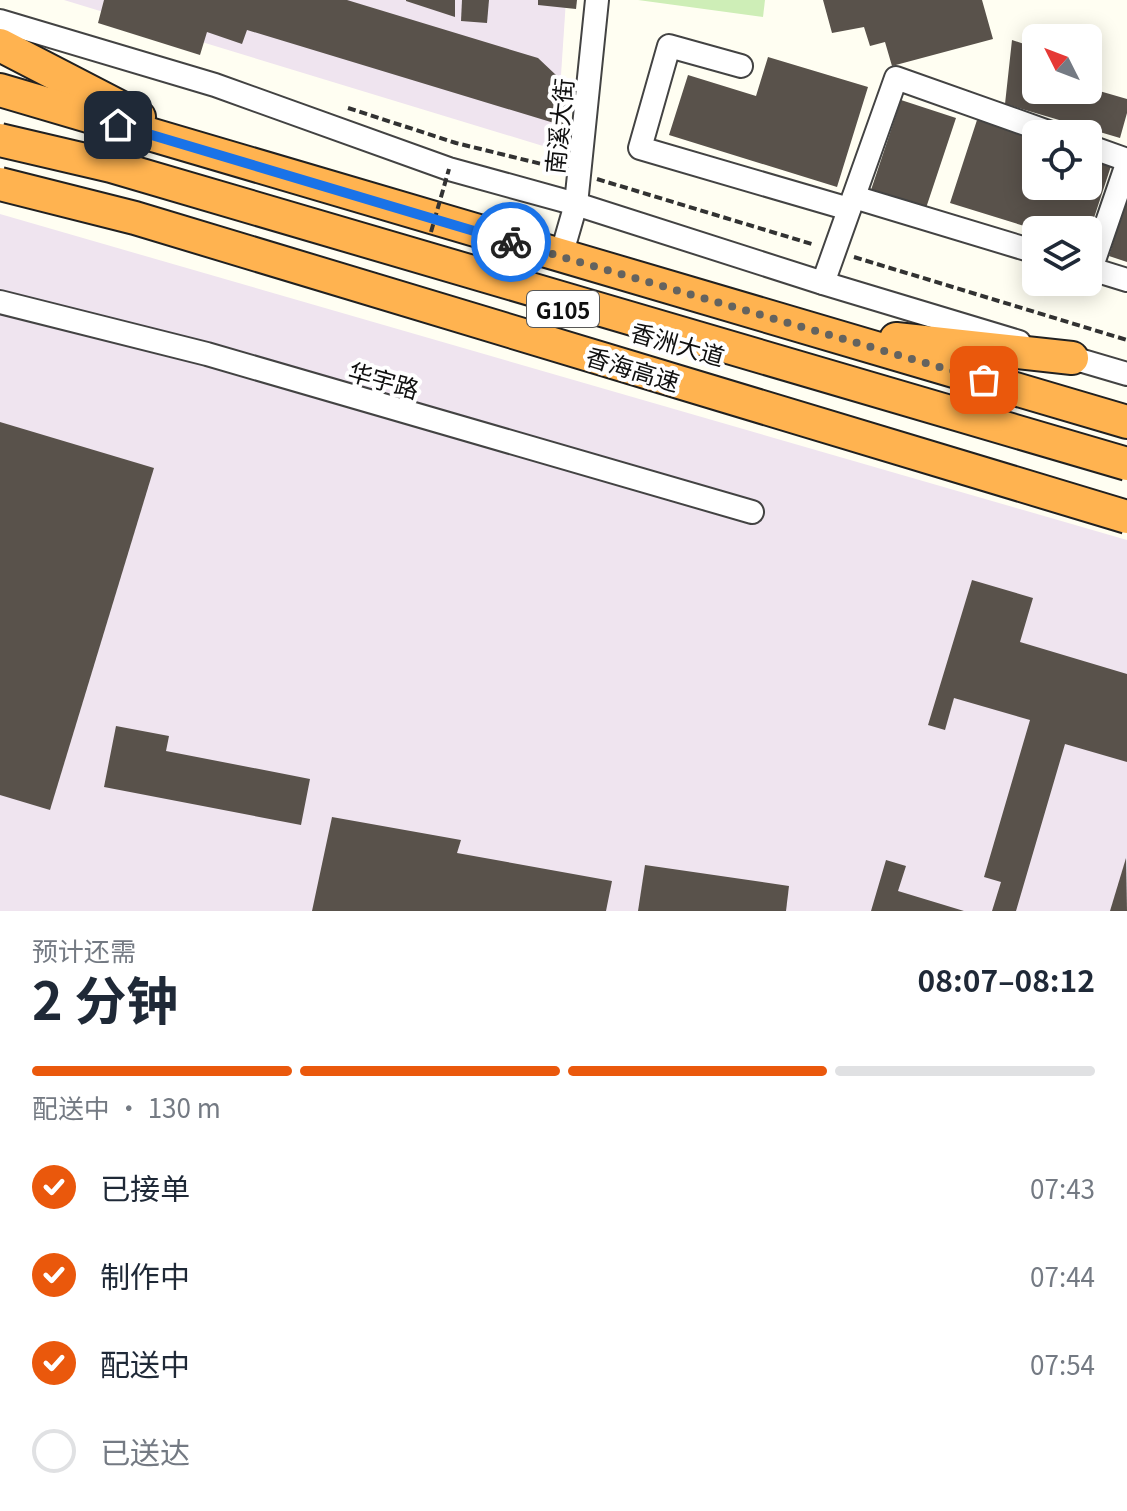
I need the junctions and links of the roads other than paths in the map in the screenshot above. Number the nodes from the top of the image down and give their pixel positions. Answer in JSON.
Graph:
{"nodes":[{"id":1,"x":597,"y":0,"type":"edge"},
{"id":2,"x":0,"y":21,"type":"edge"},
{"id":3,"x":0,"y":45,"type":"edge"},
{"id":4,"x":741,"y":66,"type":"dead end"},
{"id":5,"x":0,"y":90,"type":"edge"},
{"id":6,"x":1022,"y":123,"type":"edge"},
{"id":7,"x":0,"y":141,"type":"edge"},
{"id":8,"x":206,"y":151,"type":"junction"},
{"id":9,"x":1102,"y":152,"type":"edge"},
{"id":10,"x":1127,"y":162,"type":"edge"},
{"id":11,"x":0,"y":184,"type":"edge"},
{"id":12,"x":852,"y":203,"type":"junction"},
{"id":13,"x":576,"y":204,"type":"junction"},
{"id":14,"x":1102,"y":234,"type":"edge"},
{"id":15,"x":1022,"y":248,"type":"edge"},
{"id":16,"x":561,"y":256,"type":"junction"},
{"id":17,"x":1102,"y":272,"type":"edge"},
{"id":18,"x":1127,"y":280,"type":"edge"},
{"id":19,"x":823,"y":283,"type":"junction"},
{"id":20,"x":0,"y":302,"type":"edge"},
{"id":21,"x":813,"y":330,"type":"junction"},
{"id":22,"x":1072,"y":358,"type":"junction"},
{"id":23,"x":1127,"y":374,"type":"edge"},
{"id":24,"x":1127,"y":422,"type":"edge"},
{"id":25,"x":1127,"y":464,"type":"edge"},
{"id":26,"x":1127,"y":476,"type":"edge"},
{"id":27,"x":752,"y":512,"type":"dead end"},
{"id":28,"x":1127,"y":517,"type":"edge"}],
"edges":[{"from":1,"to":13,"type":"street","name":"南溪大街"},
{"from":2,"to":13,"type":"street"},
{"from":3,"to":8,"type":"highway"},
{"from":4,"to":12,"type":"street"},
{"from":5,"to":8,"type":"highway","name":"香洲大道","number":"G105"},
{"from":6,"to":12,"type":"street"},
{"from":7,"to":25,"type":"highway","name":"香海高速","bridge":true},
{"from":7,"to":26,"type":"highway","name":"香洲大道","number":"G105"},
{"from":8,"to":16,"type":"highway","name":"香洲大道","number":"G105"},
{"from":9,"to":10,"type":"street"},
{"from":10,"to":14,"type":"street"},
{"from":11,"to":28,"type":"highway","name":"香海高速","bridge":true},
{"from":12,"to":15,"type":"street"},
{"from":12,"to":19,"type":"street"},
{"from":13,"to":16,"type":"street","name":"南溪大街"},
{"from":13,"to":19,"type":"street"},
{"from":16,"to":21,"type":"highway","name":"香洲大道","number":"G105"},
{"from":17,"to":18,"type":"street"},
{"from":19,"to":22,"type":"street"},
{"from":20,"to":27,"type":"street","name":"华宇路"},
{"from":21,"to":22,"type":"highway"},
{"from":21,"to":24,"type":"highway","name":"香洲大道","number":"G105"},
{"from":22,"to":23,"type":"street"}]}
